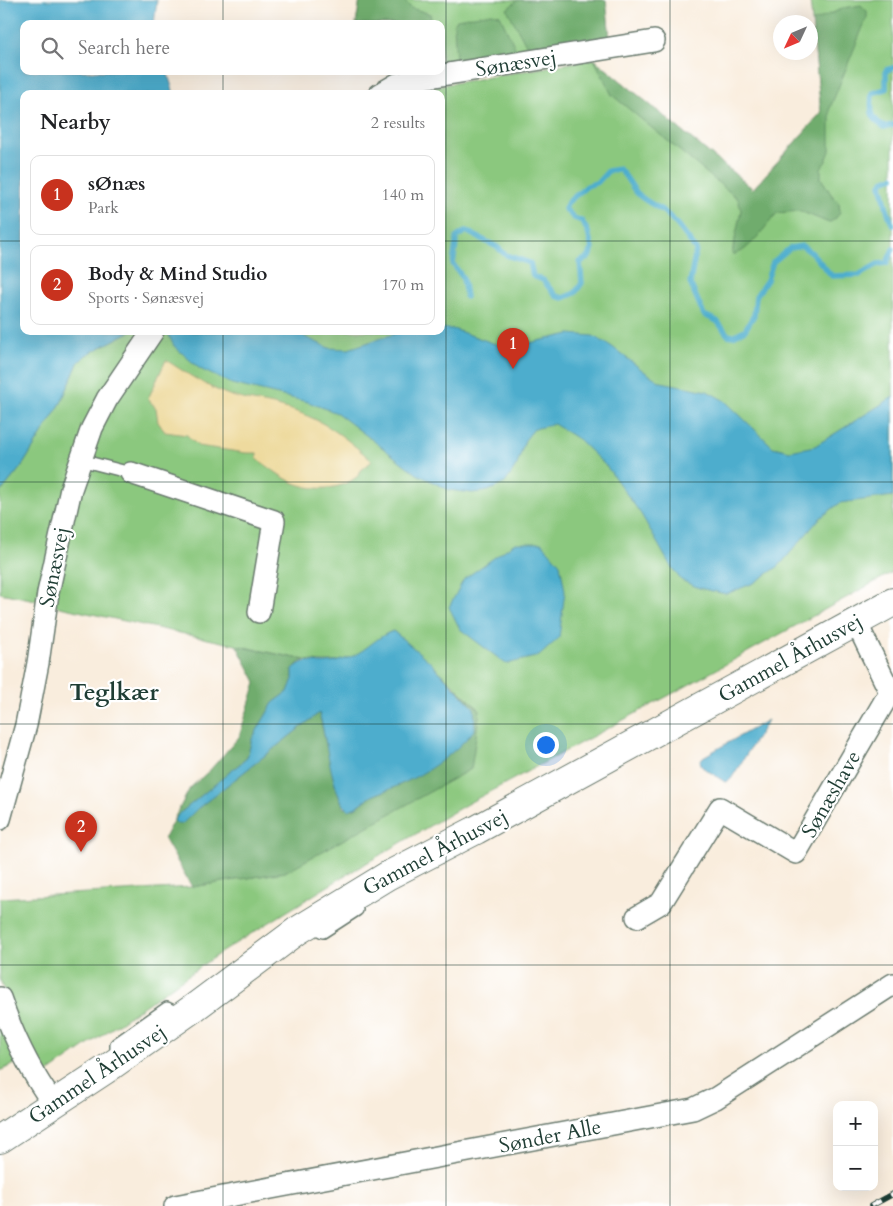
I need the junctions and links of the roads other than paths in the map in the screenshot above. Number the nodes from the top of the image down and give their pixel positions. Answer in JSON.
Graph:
{"nodes":[{"id":1,"x":654,"y":41,"type":"dead end"},
{"id":2,"x":445,"y":74,"type":"edge"},
{"id":3,"x":442,"y":75,"type":"edge"},
{"id":4,"x":387,"y":90,"type":"edge"},
{"id":5,"x":150,"y":335,"type":"edge"},
{"id":6,"x":80,"y":460,"type":"junction"},
{"id":7,"x":131,"y":473,"type":"joint"},
{"id":8,"x":893,"y":602,"type":"edge"},
{"id":9,"x":260,"y":612,"type":"dead end"},
{"id":10,"x":856,"y":622,"type":"junction"},
{"id":11,"x":892,"y":693,"type":"edge"},
{"id":12,"x":0,"y":820,"type":"edge"},
{"id":13,"x":365,"y":905,"type":"dead end"},
{"id":14,"x":637,"y":917,"type":"dead end"},
{"id":15,"x":307,"y":924,"type":"junction"},
{"id":16,"x":893,"y":984,"type":"edge"},
{"id":17,"x":0,"y":998,"type":"edge"},
{"id":18,"x":53,"y":1103,"type":"junction"},
{"id":19,"x":0,"y":1139,"type":"edge"},
{"id":20,"x":175,"y":1206,"type":"edge"}],
"edges":[{"from":1,"to":2,"type":"street","name":"Sønæsvej"},
{"from":3,"to":4,"type":"street","name":"Sønæsvej"},
{"from":5,"to":6,"type":"street","name":"Sønæsvej"},
{"from":6,"to":7,"type":"lane"},
{"from":6,"to":12,"type":"street","name":"Sønæsvej"},
{"from":7,"to":9,"type":"street"},
{"from":8,"to":10,"type":"street","name":"Gammel Århusvej"},
{"from":10,"to":11,"type":"street","name":"Sønæshave"},
{"from":10,"to":15,"type":"street","name":"Gammel Århusvej"},
{"from":11,"to":14,"type":"street","name":"Sønæshave"},
{"from":13,"to":15,"type":"lane"},
{"from":15,"to":18,"type":"street","name":"Gammel Århusvej"},
{"from":16,"to":20,"type":"street","name":"Sønder Alle"},
{"from":17,"to":18,"type":"street"},
{"from":18,"to":19,"type":"street","name":"Gammel Århusvej"}]}
